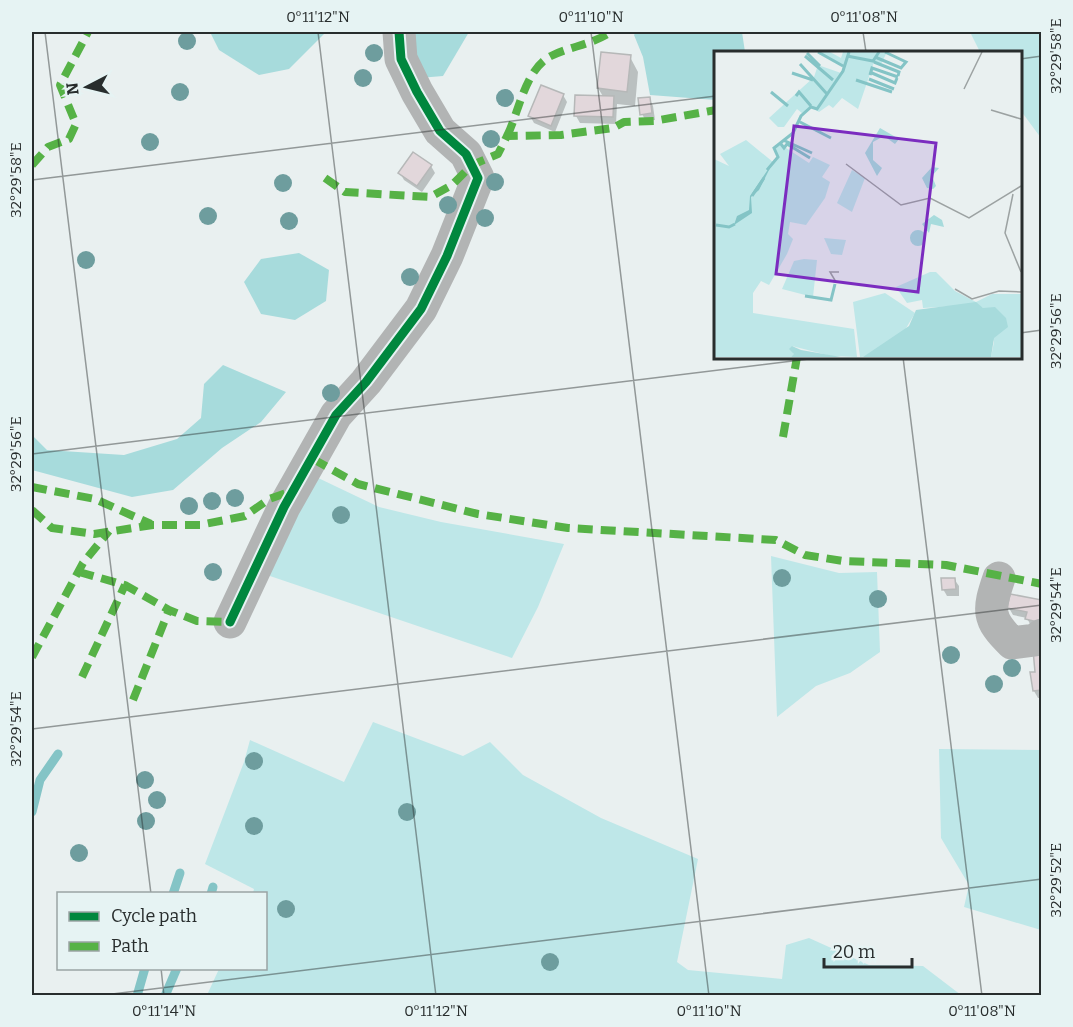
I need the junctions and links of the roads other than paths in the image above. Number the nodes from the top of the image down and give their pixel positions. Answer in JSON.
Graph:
{"nodes":[{"id":1,"x":399,"y":32,"type":"edge"},
{"id":2,"x":999,"y":578,"type":"dead end"},
{"id":3,"x":231,"y":622,"type":"dead end"},
{"id":4,"x":1041,"y":635,"type":"edge"}],
"edges":[{"from":1,"to":3,"type":"street"},
{"from":2,"to":4,"type":"street"}]}
